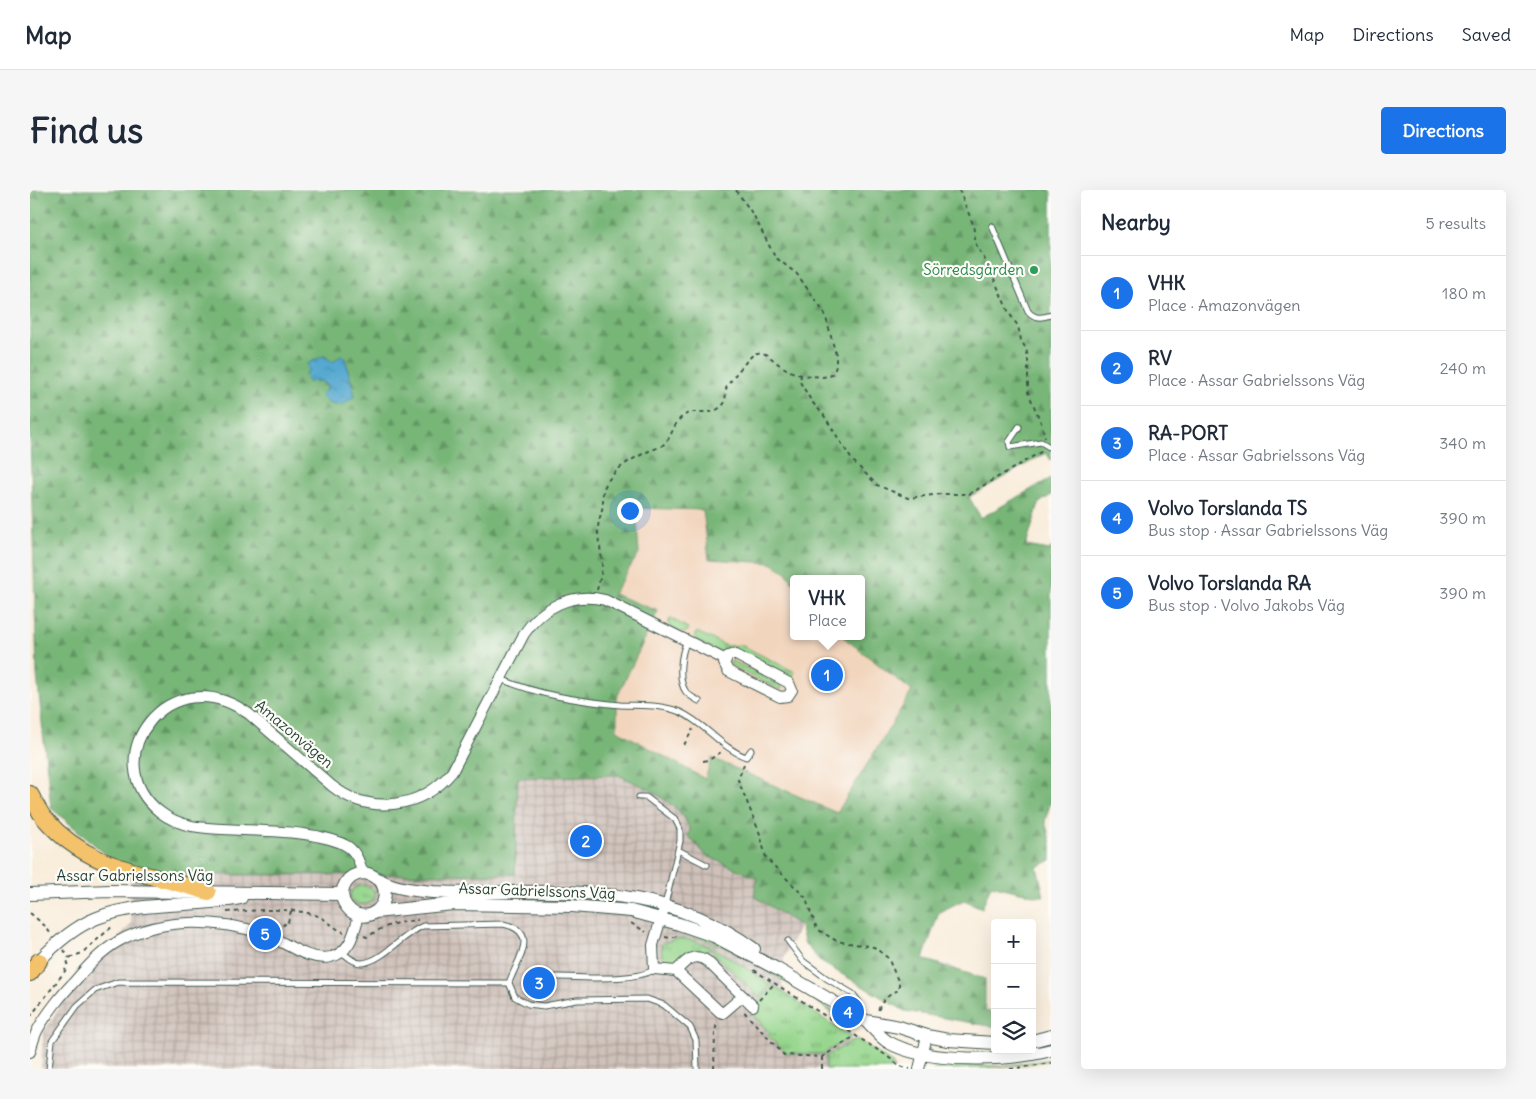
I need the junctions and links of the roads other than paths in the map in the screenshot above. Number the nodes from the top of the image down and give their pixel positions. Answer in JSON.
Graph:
{"nodes":[{"id":1,"x":992,"y":226,"type":"dead end"},
{"id":2,"x":1051,"y":314,"type":"edge"},
{"id":3,"x":1019,"y":427,"type":"dead end"},
{"id":4,"x":1049,"y":446,"type":"edge"},
{"id":5,"x":687,"y":640,"type":"junction"},
{"id":6,"x":726,"y":660,"type":"junction"},
{"id":7,"x":500,"y":679,"type":"junction"},
{"id":8,"x":699,"y":701,"type":"dead end"},
{"id":9,"x":751,"y":750,"type":"dead end"},
{"id":10,"x":30,"y":794,"type":"edge"},
{"id":11,"x":639,"y":797,"type":"dead end"},
{"id":12,"x":678,"y":850,"type":"junction"},
{"id":13,"x":707,"y":864,"type":"dead end"},
{"id":14,"x":362,"y":873,"type":"junction"},
{"id":15,"x":380,"y":880,"type":"junction"},
{"id":16,"x":208,"y":892,"type":"junction"},
{"id":17,"x":271,"y":892,"type":"junction"},
{"id":18,"x":30,"y":894,"type":"edge"},
{"id":19,"x":342,"y":894,"type":"junction"},
{"id":20,"x":665,"y":905,"type":"junction"},
{"id":21,"x":375,"y":912,"type":"junction"},
{"id":22,"x":359,"y":915,"type":"junction"},
{"id":23,"x":660,"y":918,"type":"junction"},
{"id":24,"x":788,"y":940,"type":"dead end"},
{"id":25,"x":342,"y":952,"type":"junction"},
{"id":26,"x":34,"y":967,"type":"edge"},
{"id":27,"x":776,"y":968,"type":"junction"},
{"id":28,"x":654,"y":969,"type":"junction"},
{"id":29,"x":676,"y":971,"type":"junction"},
{"id":30,"x":557,"y":977,"type":"dead end"},
{"id":31,"x":509,"y":983,"type":"junction"},
{"id":32,"x":743,"y":996,"type":"junction"},
{"id":33,"x":753,"y":1006,"type":"road end"},
{"id":34,"x":861,"y":1019,"type":"junction"},
{"id":35,"x":927,"y":1036,"type":"junction"},
{"id":36,"x":1051,"y":1036,"type":"edge"},
{"id":37,"x":1036,"y":1040,"type":"edge"},
{"id":38,"x":991,"y":1043,"type":"edge"},
{"id":39,"x":1051,"y":1050,"type":"edge"},
{"id":40,"x":30,"y":1052,"type":"edge"},
{"id":41,"x":923,"y":1054,"type":"junction"},
{"id":42,"x":49,"y":1069,"type":"edge"},
{"id":43,"x":697,"y":1069,"type":"edge"},
{"id":44,"x":919,"y":1069,"type":"edge"}],
"edges":[{"from":1,"to":2,"type":"lane"},
{"from":3,"to":4,"type":"lane"},
{"from":5,"to":6,"type":"street","name":"Amazonvägen"},
{"from":5,"to":7,"type":"street","name":"Amazonvägen"},
{"from":5,"to":8,"type":"lane"},
{"from":6,"to":6,"type":"street","name":"Amazonvägen"},
{"from":7,"to":9,"type":"lane"},
{"from":7,"to":14,"type":"street","name":"Amazonvägen"},
{"from":10,"to":16,"type":"highway"},
{"from":11,"to":12,"type":"lane"},
{"from":12,"to":13,"type":"lane"},
{"from":12,"to":20,"type":"lane"},
{"from":14,"to":15,"type":"street"},
{"from":14,"to":19,"type":"street"},
{"from":15,"to":20,"type":"street","name":"Assar Gabrielssons Väg"},
{"from":15,"to":21,"type":"street"},
{"from":16,"to":17,"type":"street","name":"Assar Gabrielssons Väg"},
{"from":16,"to":18,"type":"street","name":"Assar Gabrielssons Väg"},
{"from":17,"to":19,"type":"street","name":"Assar Gabrielssons Väg"},
{"from":17,"to":26,"type":"street","name":"Assar Gabrielssons Väg"},
{"from":19,"to":22,"type":"street"},
{"from":20,"to":23,"type":"street"},
{"from":20,"to":27,"type":"street","name":"Assar Gabrielssons Väg"},
{"from":21,"to":22,"type":"street"},
{"from":21,"to":23,"type":"street","name":"Assar Gabrielssons Väg"},
{"from":22,"to":25,"type":"street"},
{"from":23,"to":27,"type":"street","name":"Assar Gabrielssons Väg"},
{"from":23,"to":28,"type":"street"},
{"from":24,"to":34,"type":"lane"},
{"from":25,"to":31,"type":"lane"},
{"from":25,"to":40,"type":"street"},
{"from":27,"to":34,"type":"street","name":"Assar Gabrielssons Väg"},
{"from":28,"to":29,"type":"street"},
{"from":28,"to":30,"type":"lane"},
{"from":29,"to":32,"type":"street"},
{"from":29,"to":32,"type":"street"},
{"from":31,"to":42,"type":"lane"},
{"from":31,"to":43,"type":"lane"},
{"from":32,"to":33,"type":"street"},
{"from":34,"to":35,"type":"street","name":"Assar Gabrielssons Väg"},
{"from":34,"to":41,"type":"street","name":"Assar Gabrielssons Väg"},
{"from":35,"to":38,"type":"street","name":"Assar Gabrielssons Väg"},
{"from":35,"to":41,"type":"street"},
{"from":36,"to":37,"type":"street"},
{"from":39,"to":41,"type":"street","name":"Assar Gabrielssons Väg"},
{"from":41,"to":44,"type":"street"}]}
